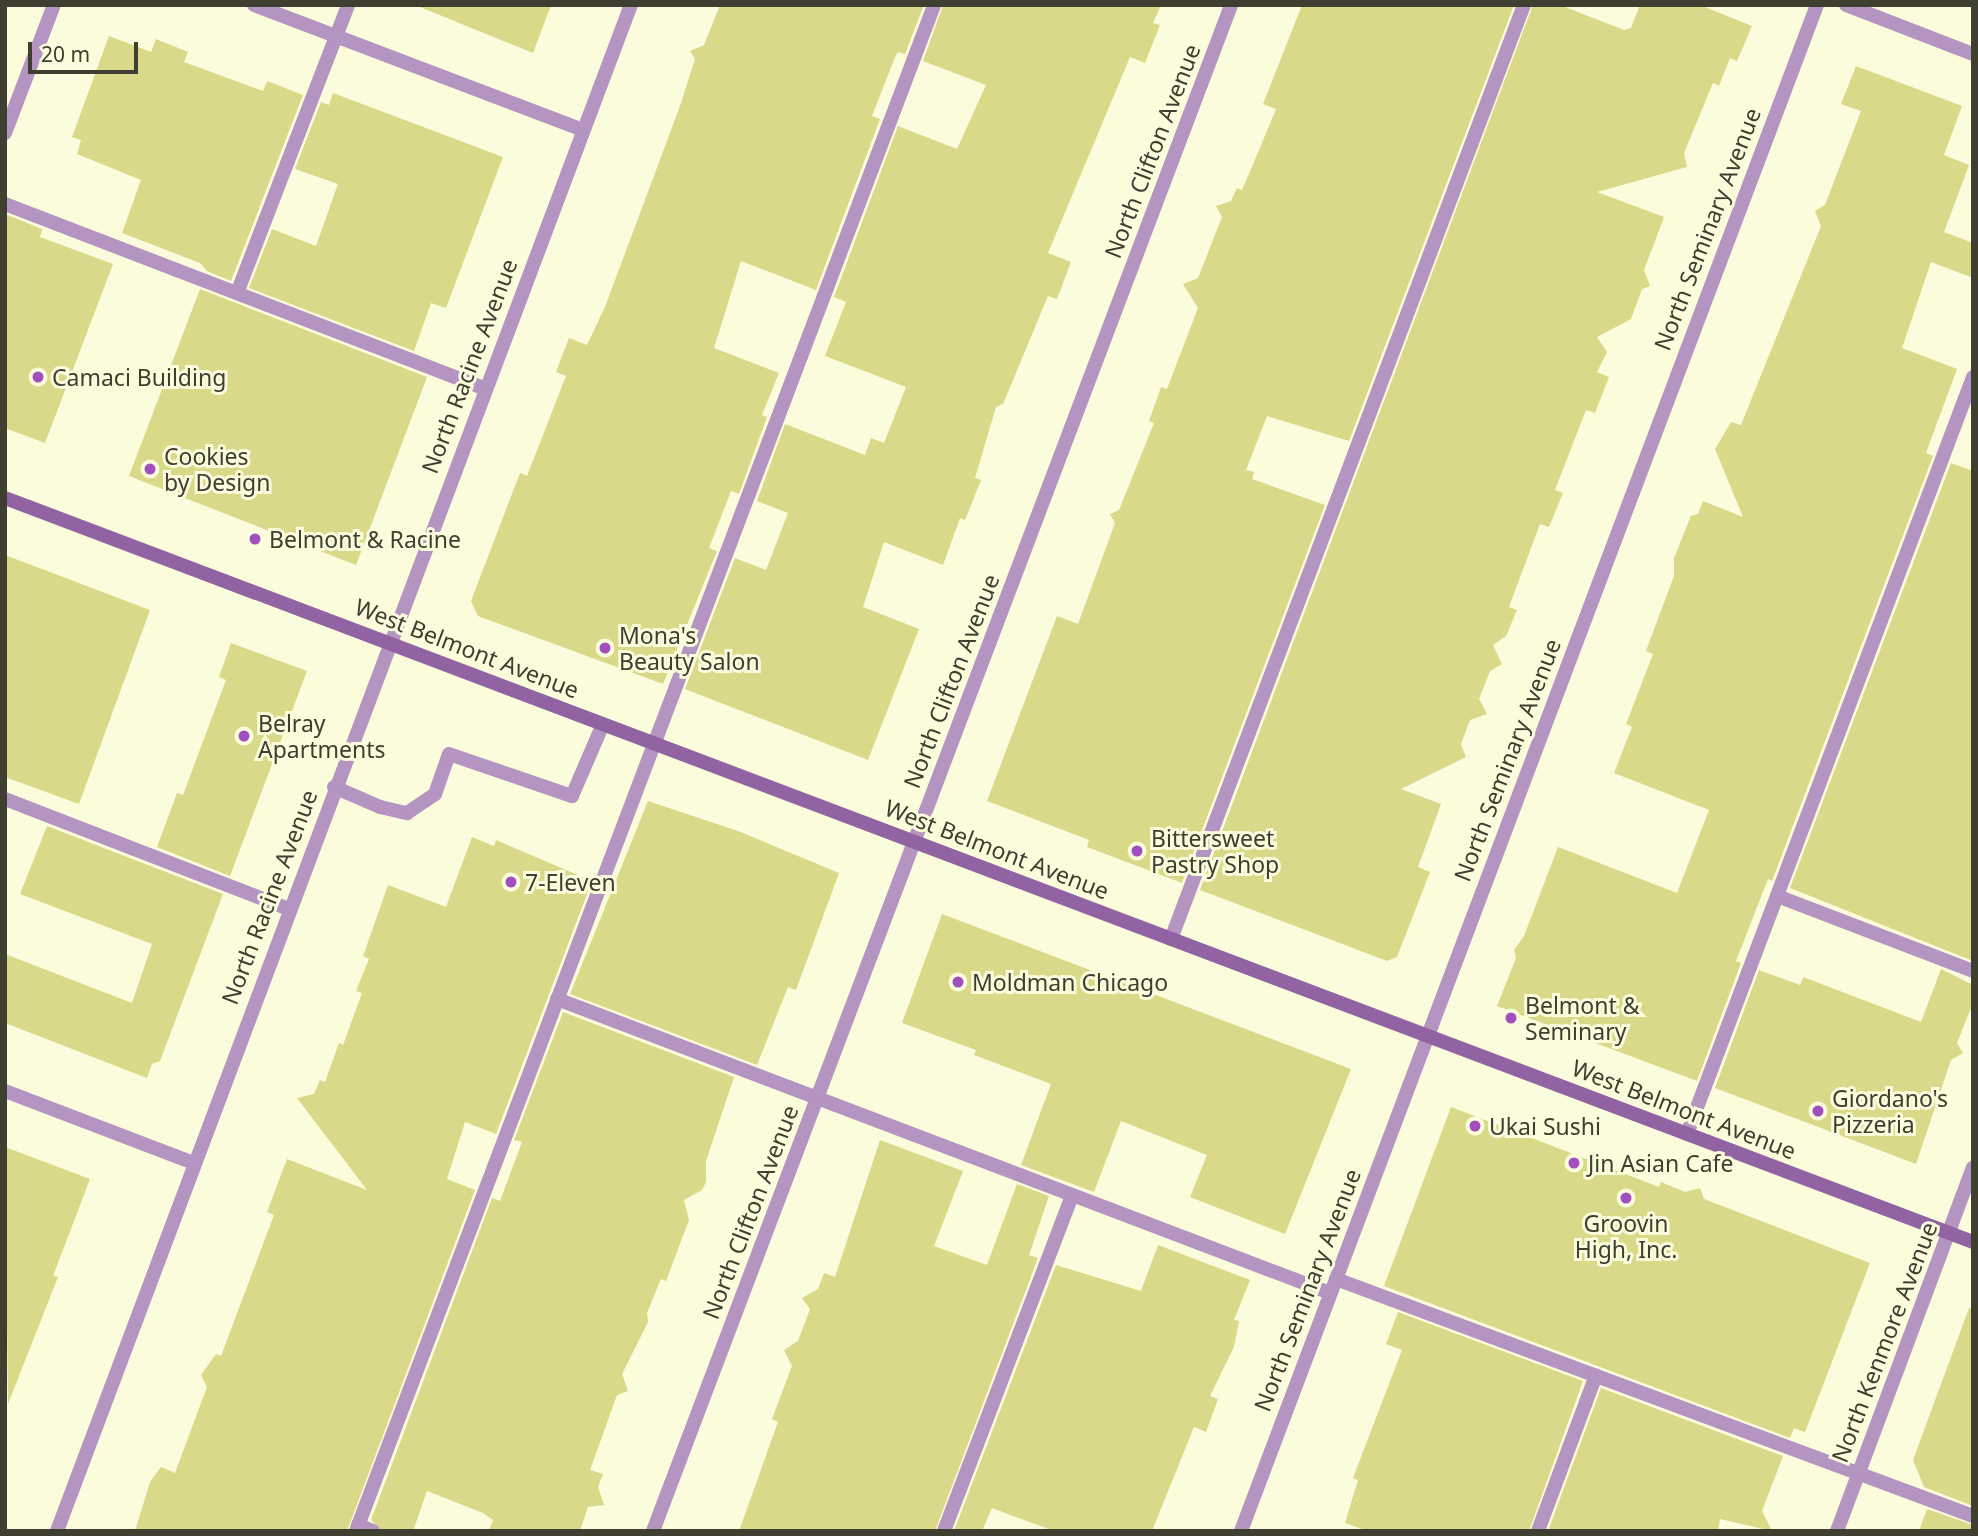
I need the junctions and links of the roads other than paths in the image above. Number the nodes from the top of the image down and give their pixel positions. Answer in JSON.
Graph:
{"nodes":[{"id":1,"x":54,"y":5,"type":"edge"},
{"id":2,"x":254,"y":5,"type":"edge"},
{"id":3,"x":348,"y":5,"type":"edge"},
{"id":4,"x":631,"y":5,"type":"edge"},
{"id":5,"x":934,"y":5,"type":"edge"},
{"id":6,"x":1231,"y":5,"type":"edge"},
{"id":7,"x":1524,"y":5,"type":"edge"},
{"id":8,"x":1816,"y":5,"type":"edge"},
{"id":9,"x":1846,"y":5,"type":"edge"},
{"id":10,"x":336,"y":36,"type":"junction"},
{"id":11,"x":1973,"y":54,"type":"edge"},
{"id":12,"x":583,"y":130,"type":"junction"},
{"id":13,"x":5,"y":133,"type":"edge"},
{"id":14,"x":5,"y":204,"type":"edge"},
{"id":15,"x":237,"y":293,"type":"junction"},
{"id":16,"x":1973,"y":377,"type":"edge"},
{"id":17,"x":486,"y":389,"type":"junction"},
{"id":18,"x":5,"y":498,"type":"edge"},
{"id":19,"x":388,"y":643,"type":"junction"},
{"id":20,"x":603,"y":724,"type":"junction"},
{"id":21,"x":653,"y":743,"type":"junction"},
{"id":22,"x":334,"y":787,"type":"junction"},
{"id":23,"x":5,"y":799,"type":"edge"},
{"id":24,"x":914,"y":842,"type":"junction"},
{"id":25,"x":1777,"y":896,"type":"junction"},
{"id":26,"x":289,"y":909,"type":"junction"},
{"id":27,"x":1171,"y":939,"type":"junction"},
{"id":28,"x":1973,"y":971,"type":"edge"},
{"id":29,"x":557,"y":999,"type":"junction"},
{"id":30,"x":1427,"y":1035,"type":"junction"},
{"id":31,"x":5,"y":1091,"type":"edge"},
{"id":32,"x":817,"y":1098,"type":"junction"},
{"id":33,"x":1687,"y":1134,"type":"junction"},
{"id":34,"x":194,"y":1163,"type":"junction"},
{"id":35,"x":1973,"y":1168,"type":"edge"},
{"id":36,"x":1072,"y":1196,"type":"junction"},
{"id":37,"x":1948,"y":1233,"type":"junction"},
{"id":38,"x":1973,"y":1242,"type":"edge"},
{"id":39,"x":1336,"y":1279,"type":"junction"},
{"id":40,"x":1330,"y":1293,"type":"junction"},
{"id":41,"x":1596,"y":1375,"type":"junction"},
{"id":42,"x":1858,"y":1474,"type":"junction"},
{"id":43,"x":1973,"y":1516,"type":"edge"},
{"id":44,"x":357,"y":1528,"type":"edge"},
{"id":45,"x":57,"y":1531,"type":"edge"},
{"id":46,"x":373,"y":1531,"type":"edge"},
{"id":47,"x":653,"y":1531,"type":"edge"},
{"id":48,"x":944,"y":1531,"type":"edge"},
{"id":49,"x":1241,"y":1531,"type":"edge"},
{"id":50,"x":1538,"y":1531,"type":"edge"},
{"id":51,"x":1837,"y":1531,"type":"edge"}],
"edges":[{"from":1,"to":13,"type":"street"},
{"from":2,"to":10,"type":"street"},
{"from":3,"to":10,"type":"street"},
{"from":4,"to":12,"type":"street","name":"North Racine Avenue"},
{"from":5,"to":21,"type":"street"},
{"from":6,"to":24,"type":"street","name":"North Clifton Avenue"},
{"from":7,"to":27,"type":"street"},
{"from":8,"to":30,"type":"street","name":"North Seminary Avenue"},
{"from":9,"to":11,"type":"street"},
{"from":10,"to":12,"type":"street"},
{"from":10,"to":15,"type":"street"},
{"from":12,"to":17,"type":"street","name":"North Racine Avenue"},
{"from":14,"to":15,"type":"street"},
{"from":15,"to":17,"type":"street"},
{"from":16,"to":25,"type":"street"},
{"from":17,"to":19,"type":"street","name":"North Racine Avenue"},
{"from":18,"to":19,"type":"main road","name":"West Belmont Avenue"},
{"from":19,"to":20,"type":"main road","name":"West Belmont Avenue"},
{"from":19,"to":22,"type":"street","name":"North Racine Avenue"},
{"from":20,"to":21,"type":"main road","name":"West Belmont Avenue"},
{"from":20,"to":22,"type":"street"},
{"from":21,"to":24,"type":"main road","name":"West Belmont Avenue"},
{"from":21,"to":29,"type":"street"},
{"from":22,"to":26,"type":"street","name":"North Racine Avenue"},
{"from":23,"to":26,"type":"street"},
{"from":24,"to":27,"type":"main road","name":"West Belmont Avenue"},
{"from":24,"to":32,"type":"street","name":"North Clifton Avenue"},
{"from":25,"to":28,"type":"street"},
{"from":25,"to":33,"type":"street"},
{"from":26,"to":34,"type":"street","name":"North Racine Avenue"},
{"from":27,"to":30,"type":"main road","name":"West Belmont Avenue"},
{"from":29,"to":32,"type":"street"},
{"from":29,"to":44,"type":"street"},
{"from":30,"to":33,"type":"main road","name":"West Belmont Avenue"},
{"from":30,"to":39,"type":"street","name":"North Seminary Avenue"},
{"from":31,"to":34,"type":"street"},
{"from":32,"to":36,"type":"street"},
{"from":32,"to":47,"type":"street","name":"North Clifton Avenue"},
{"from":33,"to":37,"type":"main road","name":"West Belmont Avenue"},
{"from":34,"to":45,"type":"street","name":"North Racine Avenue"},
{"from":35,"to":37,"type":"street","name":"North Kenmore Avenue"},
{"from":36,"to":40,"type":"street"},
{"from":36,"to":48,"type":"street"},
{"from":37,"to":38,"type":"main road","name":"West Belmont Avenue"},
{"from":37,"to":42,"type":"street","name":"North Kenmore Avenue"},
{"from":39,"to":40,"type":"street","name":"North Seminary Avenue"},
{"from":39,"to":41,"type":"street"},
{"from":40,"to":49,"type":"street","name":"North Seminary Avenue"},
{"from":41,"to":42,"type":"street"},
{"from":41,"to":50,"type":"street"},
{"from":42,"to":43,"type":"street"},
{"from":42,"to":51,"type":"street","name":"North Kenmore Avenue"},
{"from":44,"to":46,"type":"street"}]}
